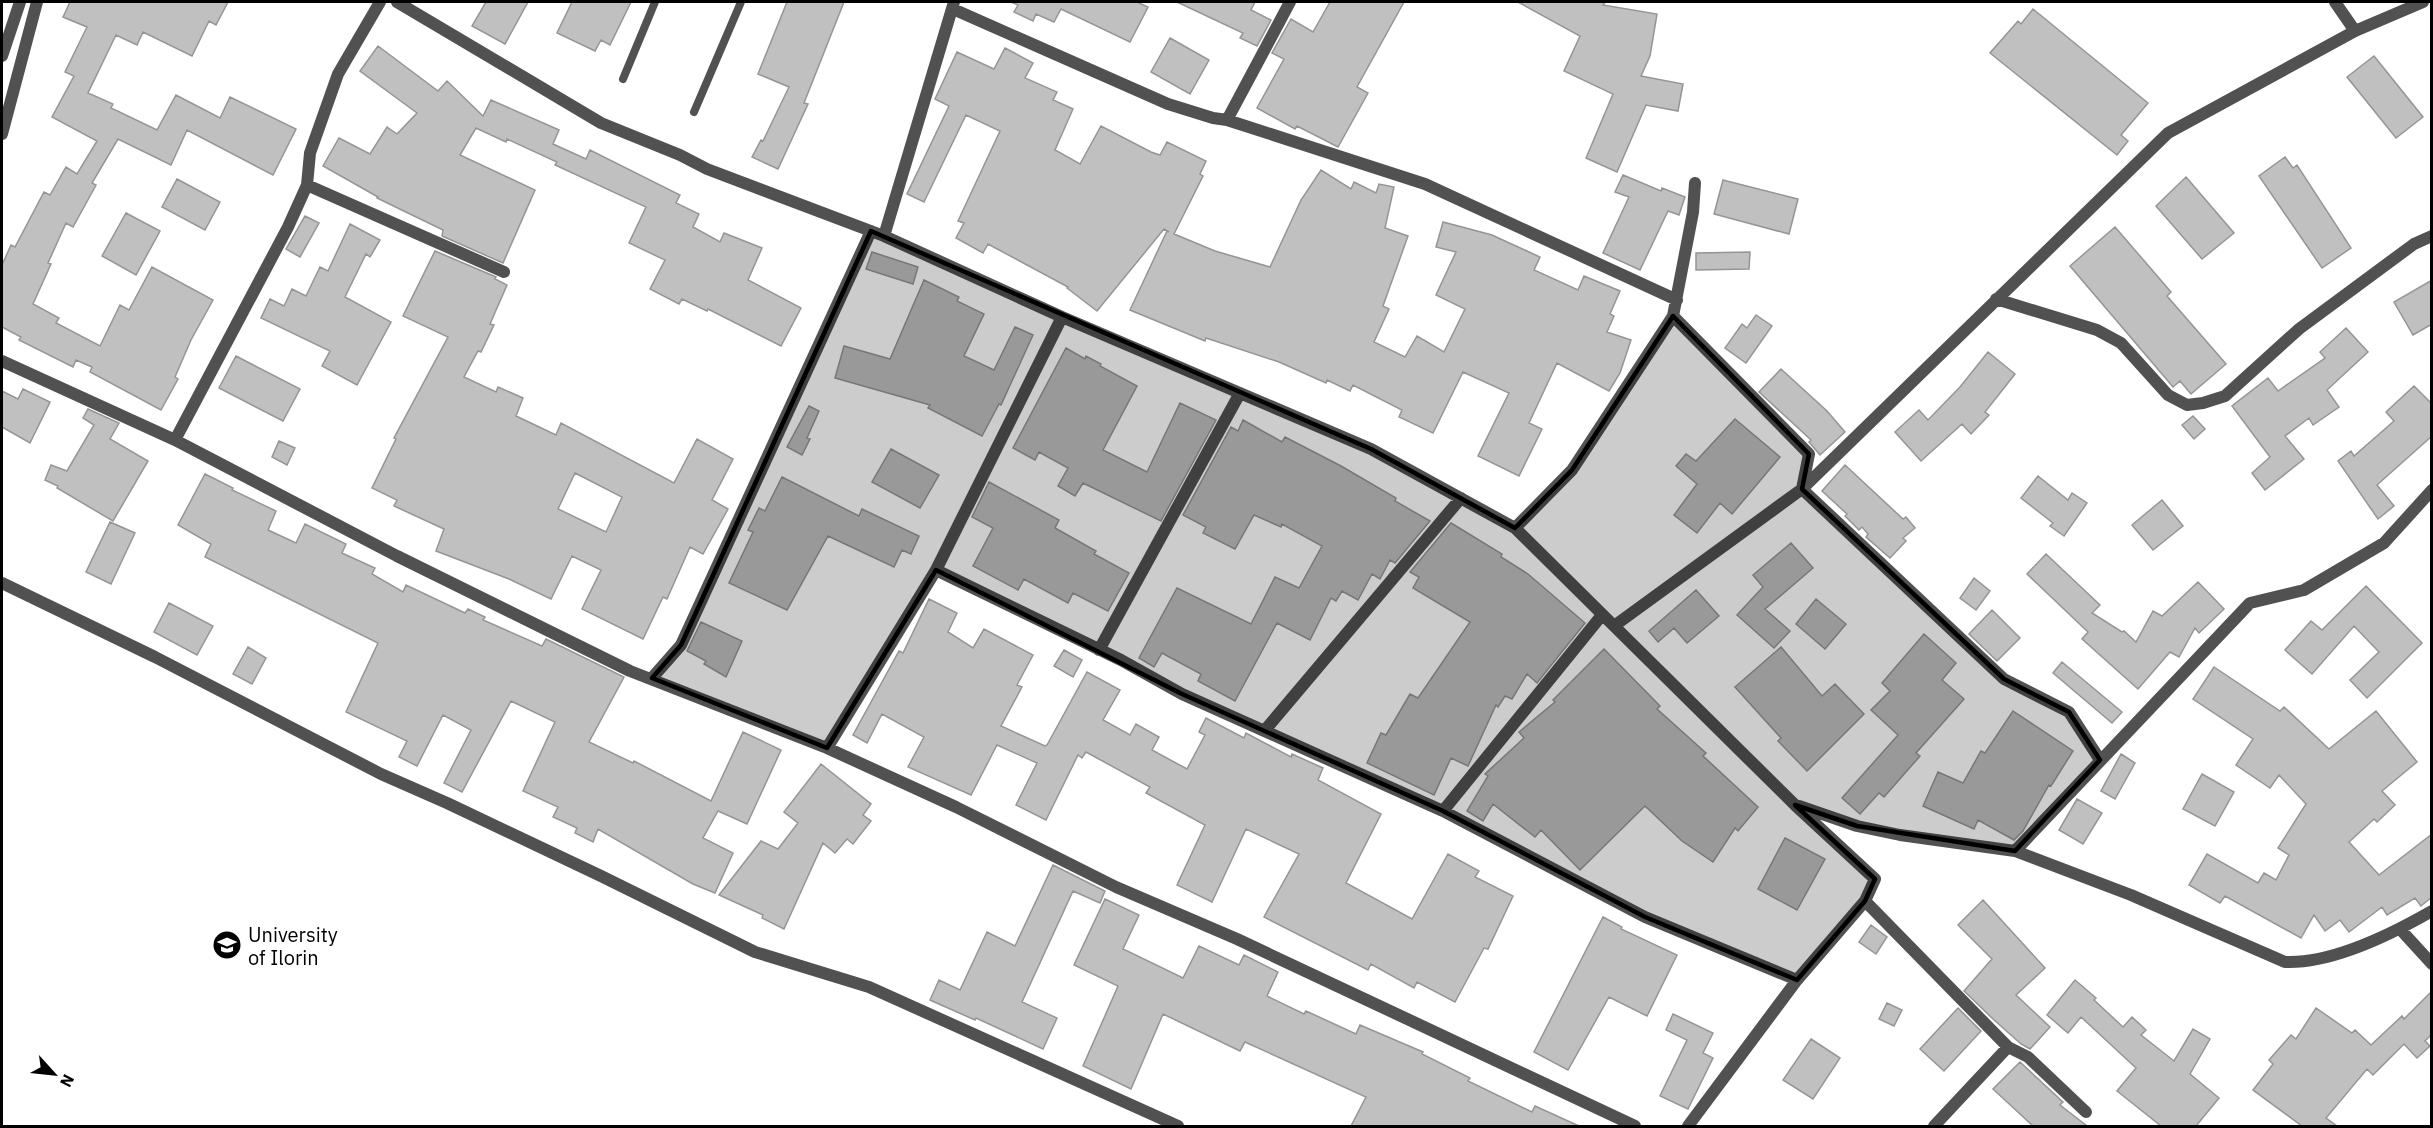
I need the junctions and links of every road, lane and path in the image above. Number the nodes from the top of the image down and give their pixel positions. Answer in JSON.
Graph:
{"nodes":[{"id":1,"x":20,"y":2,"type":"edge"},
{"id":2,"x":37,"y":2,"type":"edge"},
{"id":3,"x":380,"y":2,"type":"edge"},
{"id":4,"x":398,"y":2,"type":"edge"},
{"id":5,"x":655,"y":2,"type":"edge"},
{"id":6,"x":741,"y":2,"type":"edge"},
{"id":7,"x":1290,"y":2,"type":"edge"},
{"id":8,"x":2335,"y":2,"type":"edge"},
{"id":9,"x":2423,"y":2,"type":"edge"},
{"id":10,"x":954,"y":5,"type":"edge"},
{"id":11,"x":2355,"y":31,"type":"junction"},
{"id":12,"x":2,"y":56,"type":"edge"},
{"id":13,"x":623,"y":79,"type":"dead end"},
{"id":14,"x":694,"y":112,"type":"dead end"},
{"id":15,"x":1227,"y":120,"type":"junction"},
{"id":16,"x":2,"y":134,"type":"edge"},
{"id":17,"x":1695,"y":183,"type":"dead end"},
{"id":18,"x":307,"y":185,"type":"junction"},
{"id":19,"x":871,"y":231,"type":"junction"},
{"id":20,"x":884,"y":236,"type":"junction"},
{"id":21,"x":2432,"y":236,"type":"edge"},
{"id":22,"x":504,"y":272,"type":"dead end"},
{"id":23,"x":1996,"y":299,"type":"junction"},
{"id":24,"x":1677,"y":300,"type":"junction"},
{"id":25,"x":1673,"y":316,"type":"junction"},
{"id":26,"x":1062,"y":317,"type":"junction"},
{"id":27,"x":2,"y":361,"type":"edge"},
{"id":28,"x":1240,"y":393,"type":"junction"},
{"id":29,"x":175,"y":440,"type":"junction"},
{"id":30,"x":1802,"y":489,"type":"junction"},
{"id":31,"x":2432,"y":490,"type":"edge"},
{"id":32,"x":1461,"y":498,"type":"junction"},
{"id":33,"x":1515,"y":528,"type":"junction"},
{"id":34,"x":936,"y":570,"type":"junction"},
{"id":35,"x":2,"y":583,"type":"edge"},
{"id":36,"x":1602,"y":615,"type":"junction"},
{"id":37,"x":1614,"y":626,"type":"junction"},
{"id":38,"x":1099,"y":650,"type":"junction"},
{"id":39,"x":652,"y":678,"type":"junction"},
{"id":40,"x":1265,"y":730,"type":"junction"},
{"id":41,"x":827,"y":748,"type":"junction"},
{"id":42,"x":2100,"y":760,"type":"junction"},
{"id":43,"x":1795,"y":805,"type":"junction"},
{"id":44,"x":1443,"y":811,"type":"junction"},
{"id":45,"x":2015,"y":851,"type":"junction"},
{"id":46,"x":1865,"y":901,"type":"junction"},
{"id":47,"x":2432,"y":911,"type":"edge"},
{"id":48,"x":2400,"y":929,"type":"junction"},
{"id":49,"x":2432,"y":964,"type":"edge"},
{"id":50,"x":1797,"y":980,"type":"junction"},
{"id":51,"x":2008,"y":1047,"type":"junction"},
{"id":52,"x":2086,"y":1112,"type":"dead end"},
{"id":53,"x":1178,"y":1126,"type":"edge"},
{"id":54,"x":1635,"y":1126,"type":"edge"},
{"id":55,"x":1688,"y":1126,"type":"edge"},
{"id":56,"x":1934,"y":1126,"type":"edge"}],
"edges":[{"from":1,"to":12,"type":"street"},
{"from":2,"to":16,"type":"street"},
{"from":3,"to":18,"type":"street"},
{"from":4,"to":19,"type":"street"},
{"from":5,"to":13,"type":"lane"},
{"from":6,"to":14,"type":"lane"},
{"from":7,"to":15,"type":"street"},
{"from":8,"to":11,"type":"street"},
{"from":9,"to":11,"type":"street"},
{"from":10,"to":15,"type":"street"},
{"from":10,"to":20,"type":"street"},
{"from":11,"to":23,"type":"street"},
{"from":15,"to":24,"type":"street"},
{"from":17,"to":24,"type":"street"},
{"from":18,"to":22,"type":"street"},
{"from":18,"to":29,"type":"street"},
{"from":19,"to":20,"type":"street"},
{"from":19,"to":39,"type":"street"},
{"from":20,"to":26,"type":"street"},
{"from":21,"to":23,"type":"street"},
{"from":23,"to":30,"type":"street"},
{"from":24,"to":25,"type":"street"},
{"from":25,"to":30,"type":"street"},
{"from":25,"to":33,"type":"street"},
{"from":26,"to":28,"type":"street"},
{"from":26,"to":34,"type":"street"},
{"from":27,"to":29,"type":"street"},
{"from":28,"to":32,"type":"street"},
{"from":28,"to":38,"type":"street"},
{"from":29,"to":39,"type":"street"},
{"from":30,"to":37,"type":"street"},
{"from":30,"to":42,"type":"street"},
{"from":31,"to":42,"type":"street"},
{"from":32,"to":33,"type":"street"},
{"from":32,"to":40,"type":"street"},
{"from":33,"to":36,"type":"street"},
{"from":34,"to":38,"type":"street"},
{"from":34,"to":41,"type":"street"},
{"from":35,"to":53,"type":"street"},
{"from":36,"to":37,"type":"street"},
{"from":36,"to":44,"type":"street"},
{"from":37,"to":43,"type":"street"},
{"from":38,"to":40,"type":"street"},
{"from":39,"to":41,"type":"street"},
{"from":40,"to":44,"type":"street"},
{"from":41,"to":54,"type":"street"},
{"from":42,"to":45,"type":"street"},
{"from":43,"to":45,"type":"street"},
{"from":43,"to":46,"type":"street"},
{"from":44,"to":50,"type":"street"},
{"from":45,"to":48,"type":"street"},
{"from":46,"to":50,"type":"street"},
{"from":46,"to":51,"type":"street"},
{"from":47,"to":48,"type":"street"},
{"from":48,"to":49,"type":"street"},
{"from":50,"to":55,"type":"street"},
{"from":51,"to":52,"type":"street"},
{"from":51,"to":56,"type":"street"}]}
